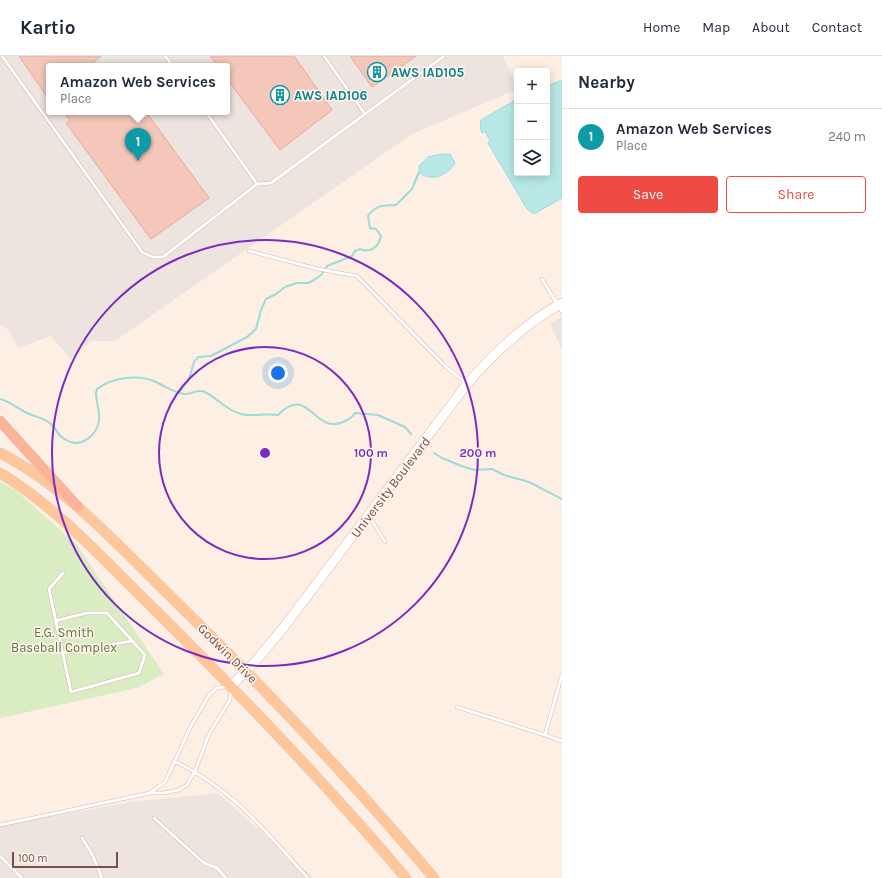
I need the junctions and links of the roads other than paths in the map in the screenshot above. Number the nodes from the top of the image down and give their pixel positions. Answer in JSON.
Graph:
{"nodes":[{"id":1,"x":2,"y":56,"type":"edge"},
{"id":2,"x":324,"y":56,"type":"edge"},
{"id":3,"x":444,"y":56,"type":"edge"},
{"id":4,"x":364,"y":114,"type":"junction"},
{"id":5,"x":208,"y":115,"type":"edge"},
{"id":6,"x":257,"y":184,"type":"junction"},
{"id":7,"x":249,"y":251,"type":"dead end"},
{"id":8,"x":542,"y":279,"type":"dead end"},
{"id":9,"x":560,"y":307,"type":"edge"},
{"id":10,"x":467,"y":384,"type":"junction"},
{"id":11,"x":0,"y":421,"type":"edge"},
{"id":12,"x":0,"y":453,"type":"edge"},
{"id":13,"x":0,"y":473,"type":"edge"},
{"id":14,"x":78,"y":508,"type":"junction"},
{"id":15,"x":369,"y":515,"type":"junction"},
{"id":16,"x":385,"y":542,"type":"dead end"},
{"id":17,"x":63,"y":573,"type":"dead end"},
{"id":18,"x":55,"y":621,"type":"junction"},
{"id":19,"x":132,"y":641,"type":"junction"},
{"id":20,"x":62,"y":653,"type":"junction"},
{"id":21,"x":246,"y":671,"type":"junction"},
{"id":22,"x":562,"y":675,"type":"edge"},
{"id":23,"x":232,"y":686,"type":"junction"},
{"id":24,"x":457,"y":708,"type":"dead end"},
{"id":25,"x":545,"y":735,"type":"junction"},
{"id":26,"x":562,"y":741,"type":"edge"},
{"id":27,"x":174,"y":761,"type":"junction"},
{"id":28,"x":195,"y":771,"type":"junction"},
{"id":29,"x":150,"y":793,"type":"junction"},
{"id":30,"x":154,"y":818,"type":"dead end"},
{"id":31,"x":0,"y":826,"type":"edge"},
{"id":32,"x":82,"y":838,"type":"dead end"},
{"id":33,"x":0,"y":856,"type":"edge"},
{"id":34,"x":22,"y":878,"type":"edge"},
{"id":35,"x":102,"y":878,"type":"edge"},
{"id":36,"x":226,"y":878,"type":"edge"},
{"id":37,"x":308,"y":878,"type":"edge"},
{"id":38,"x":406,"y":878,"type":"edge"},
{"id":39,"x":434,"y":878,"type":"edge"}],
"edges":[{"from":1,"to":6,"type":"lane"},
{"from":2,"to":4,"type":"lane"},
{"from":3,"to":4,"type":"lane"},
{"from":4,"to":6,"type":"lane"},
{"from":5,"to":6,"type":"lane"},
{"from":7,"to":10,"type":"lane"},
{"from":8,"to":9,"type":"lane"},
{"from":9,"to":10,"type":"main road","name":"University Boulevard"},
{"from":10,"to":15,"type":"main road","name":"University Boulevard"},
{"from":11,"to":14,"type":"highway"},
{"from":12,"to":14,"type":"main road","name":"Godwin Drive"},
{"from":13,"to":23,"type":"main road","name":"Godwin Drive"},
{"from":14,"to":21,"type":"main road","name":"Godwin Drive"},
{"from":15,"to":16,"type":"lane"},
{"from":15,"to":21,"type":"main road","name":"University Boulevard"},
{"from":17,"to":18,"type":"lane"},
{"from":18,"to":19,"type":"lane"},
{"from":18,"to":20,"type":"lane"},
{"from":19,"to":20,"type":"lane"},
{"from":19,"to":20,"type":"lane"},
{"from":21,"to":23,"type":"main road","name":"University Boulevard"},
{"from":21,"to":39,"type":"main road","name":"Godwin Drive"},
{"from":22,"to":25,"type":"lane"},
{"from":23,"to":27,"type":"lane"},
{"from":23,"to":28,"type":"lane"},
{"from":23,"to":38,"type":"main road","name":"Godwin Drive"},
{"from":24,"to":25,"type":"lane"},
{"from":25,"to":26,"type":"lane"},
{"from":27,"to":28,"type":"lane"},
{"from":27,"to":29,"type":"lane"},
{"from":28,"to":29,"type":"lane"},
{"from":28,"to":37,"type":"lane"},
{"from":29,"to":31,"type":"lane"},
{"from":30,"to":36,"type":"lane"},
{"from":32,"to":35,"type":"lane"},
{"from":33,"to":34,"type":"lane"}]}
